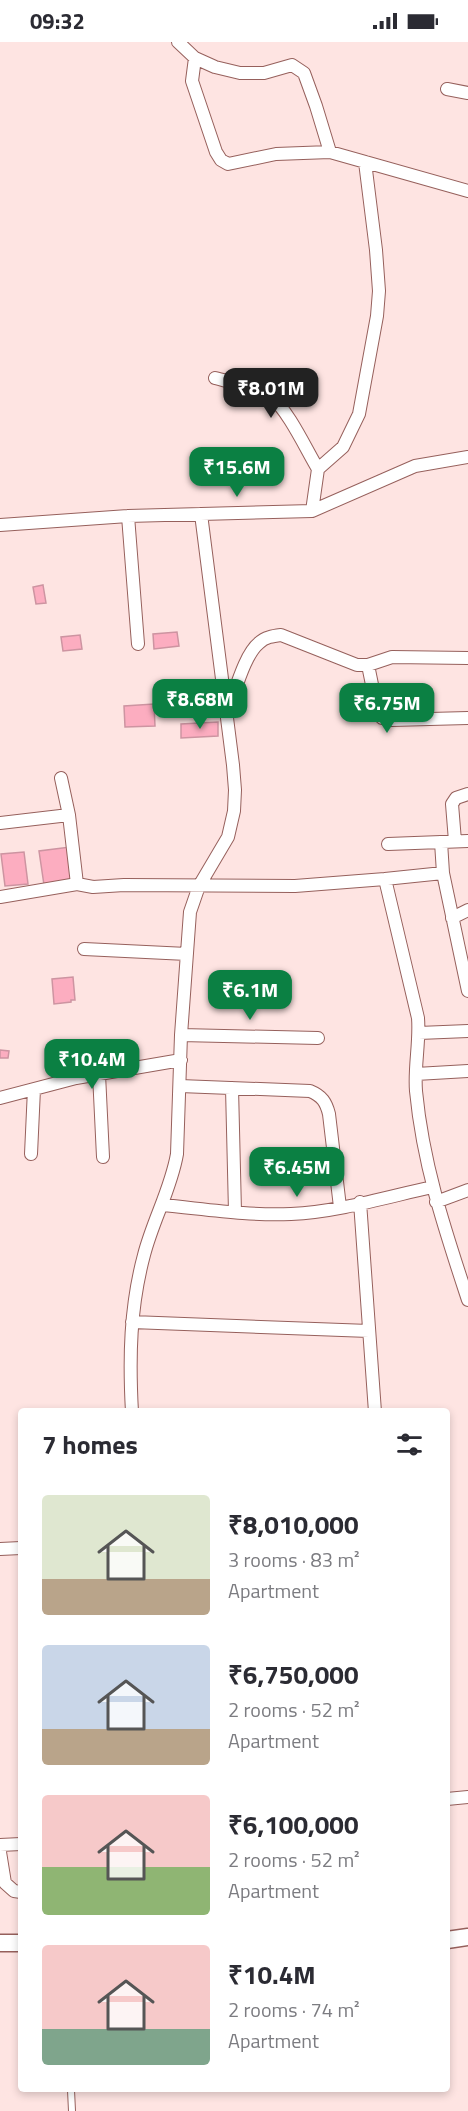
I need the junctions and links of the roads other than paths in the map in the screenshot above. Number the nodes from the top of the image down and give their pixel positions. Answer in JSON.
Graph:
{"nodes":[{"id":1,"x":178,"y":42,"type":"edge"},
{"id":2,"x":195,"y":58,"type":"junction"},
{"id":3,"x":447,"y":89,"type":"dead end"},
{"id":4,"x":468,"y":93,"type":"edge"},
{"id":5,"x":330,"y":152,"type":"junction"},
{"id":6,"x":365,"y":162,"type":"junction"},
{"id":7,"x":468,"y":191,"type":"edge"},
{"id":8,"x":215,"y":378,"type":"dead end"},
{"id":9,"x":468,"y":457,"type":"edge"},
{"id":10,"x":318,"y":469,"type":"junction"},
{"id":11,"x":312,"y":511,"type":"junction"},
{"id":12,"x":201,"y":514,"type":"junction"},
{"id":13,"x":128,"y":516,"type":"junction"},
{"id":14,"x":0,"y":525,"type":"edge"},
{"id":15,"x":138,"y":644,"type":"dead end"},
{"id":16,"x":468,"y":658,"type":"edge"},
{"id":17,"x":368,"y":665,"type":"junction"},
{"id":18,"x":227,"y":713,"type":"junction"},
{"id":19,"x":468,"y":718,"type":"edge"},
{"id":20,"x":61,"y":778,"type":"dead end"},
{"id":21,"x":468,"y":794,"type":"edge"},
{"id":22,"x":69,"y":815,"type":"junction"},
{"id":23,"x":0,"y":823,"type":"edge"},
{"id":24,"x":462,"y":841,"type":"edge"},
{"id":25,"x":441,"y":842,"type":"junction"},
{"id":26,"x":388,"y":844,"type":"dead end"},
{"id":27,"x":443,"y":873,"type":"junction"},
{"id":28,"x":385,"y":879,"type":"junction"},
{"id":29,"x":77,"y":884,"type":"junction"},
{"id":30,"x":199,"y":886,"type":"junction"},
{"id":31,"x":0,"y":897,"type":"edge"},
{"id":32,"x":468,"y":910,"type":"edge"},
{"id":33,"x":452,"y":918,"type":"junction"},
{"id":34,"x":84,"y":950,"type":"dead end"},
{"id":35,"x":187,"y":954,"type":"junction"},
{"id":36,"x":468,"y":991,"type":"edge"},
{"id":37,"x":468,"y":1031,"type":"edge"},
{"id":38,"x":419,"y":1033,"type":"junction"},
{"id":39,"x":181,"y":1035,"type":"junction"},
{"id":40,"x":318,"y":1038,"type":"dead end"},
{"id":41,"x":181,"y":1060,"type":"junction"},
{"id":42,"x":468,"y":1071,"type":"edge"},
{"id":43,"x":99,"y":1074,"type":"junction"},
{"id":44,"x":416,"y":1074,"type":"junction"},
{"id":45,"x":180,"y":1086,"type":"junction"},
{"id":46,"x":232,"y":1088,"type":"junction"},
{"id":47,"x":34,"y":1089,"type":"junction"},
{"id":48,"x":0,"y":1098,"type":"edge"},
{"id":49,"x":31,"y":1154,"type":"dead end"},
{"id":50,"x":103,"y":1157,"type":"dead end"},
{"id":51,"x":432,"y":1187,"type":"junction"},
{"id":52,"x":468,"y":1190,"type":"edge"},
{"id":53,"x":360,"y":1202,"type":"junction"},
{"id":54,"x":436,"y":1202,"type":"junction"},
{"id":55,"x":162,"y":1205,"type":"junction"},
{"id":56,"x":339,"y":1207,"type":"junction"},
{"id":57,"x":236,"y":1212,"type":"junction"},
{"id":58,"x":468,"y":1300,"type":"edge"},
{"id":59,"x":132,"y":1322,"type":"junction"},
{"id":60,"x":369,"y":1331,"type":"junction"},
{"id":61,"x":132,"y":1408,"type":"edge"},
{"id":62,"x":375,"y":1408,"type":"edge"},
{"id":63,"x":18,"y":1548,"type":"edge"},
{"id":64,"x":0,"y":1549,"type":"edge"},
{"id":65,"x":468,"y":1797,"type":"edge"},
{"id":66,"x":450,"y":1799,"type":"edge"},
{"id":67,"x":18,"y":1844,"type":"edge"},
{"id":68,"x":0,"y":1845,"type":"edge"},
{"id":69,"x":0,"y":1852,"type":"edge"},
{"id":70,"x":18,"y":1892,"type":"edge"},
{"id":71,"x":468,"y":1939,"type":"edge"},
{"id":72,"x":450,"y":1940,"type":"edge"},
{"id":73,"x":0,"y":1943,"type":"edge"},
{"id":74,"x":18,"y":1943,"type":"edge"},
{"id":75,"x":71,"y":2092,"type":"edge"},
{"id":76,"x":72,"y":2111,"type":"edge"}],
"edges":[{"from":1,"to":2,"type":"street"},
{"from":2,"to":5,"type":"street"},
{"from":2,"to":5,"type":"street"},
{"from":3,"to":4,"type":"street"},
{"from":5,"to":6,"type":"street"},
{"from":6,"to":7,"type":"street"},
{"from":6,"to":10,"type":"street"},
{"from":8,"to":10,"type":"street"},
{"from":9,"to":11,"type":"street"},
{"from":10,"to":11,"type":"street"},
{"from":11,"to":12,"type":"street"},
{"from":12,"to":13,"type":"street"},
{"from":12,"to":18,"type":"street"},
{"from":13,"to":14,"type":"street"},
{"from":13,"to":15,"type":"street"},
{"from":16,"to":17,"type":"street"},
{"from":17,"to":18,"type":"street"},
{"from":17,"to":19,"type":"street"},
{"from":18,"to":30,"type":"street"},
{"from":20,"to":22,"type":"street"},
{"from":21,"to":24,"type":"street"},
{"from":22,"to":23,"type":"street"},
{"from":22,"to":29,"type":"street"},
{"from":24,"to":25,"type":"street"},
{"from":25,"to":26,"type":"street"},
{"from":25,"to":27,"type":"street"},
{"from":27,"to":28,"type":"street"},
{"from":27,"to":33,"type":"street"},
{"from":28,"to":30,"type":"street"},
{"from":28,"to":38,"type":"street"},
{"from":29,"to":30,"type":"street"},
{"from":29,"to":31,"type":"street"},
{"from":30,"to":35,"type":"street"},
{"from":32,"to":33,"type":"street"},
{"from":33,"to":36,"type":"street"},
{"from":34,"to":35,"type":"street"},
{"from":35,"to":39,"type":"street"},
{"from":37,"to":38,"type":"street"},
{"from":38,"to":44,"type":"street"},
{"from":39,"to":40,"type":"street"},
{"from":39,"to":41,"type":"street"},
{"from":41,"to":43,"type":"street"},
{"from":41,"to":45,"type":"street"},
{"from":42,"to":44,"type":"street"},
{"from":43,"to":47,"type":"street"},
{"from":43,"to":50,"type":"street"},
{"from":44,"to":51,"type":"street"},
{"from":45,"to":46,"type":"street"},
{"from":45,"to":55,"type":"street"},
{"from":46,"to":56,"type":"street"},
{"from":46,"to":57,"type":"street"},
{"from":47,"to":48,"type":"street"},
{"from":47,"to":49,"type":"street"},
{"from":51,"to":53,"type":"street"},
{"from":51,"to":54,"type":"street"},
{"from":52,"to":54,"type":"street"},
{"from":53,"to":56,"type":"street"},
{"from":53,"to":60,"type":"street"},
{"from":54,"to":58,"type":"street"},
{"from":55,"to":57,"type":"street"},
{"from":55,"to":59,"type":"street"},
{"from":56,"to":57,"type":"street"},
{"from":59,"to":60,"type":"street"},
{"from":59,"to":61,"type":"street"},
{"from":60,"to":62,"type":"street"},
{"from":63,"to":64,"type":"street"},
{"from":65,"to":66,"type":"street"},
{"from":67,"to":68,"type":"street"},
{"from":69,"to":70,"type":"street"},
{"from":71,"to":72,"type":"street"},
{"from":73,"to":74,"type":"street"},
{"from":75,"to":76,"type":"lane"}]}
